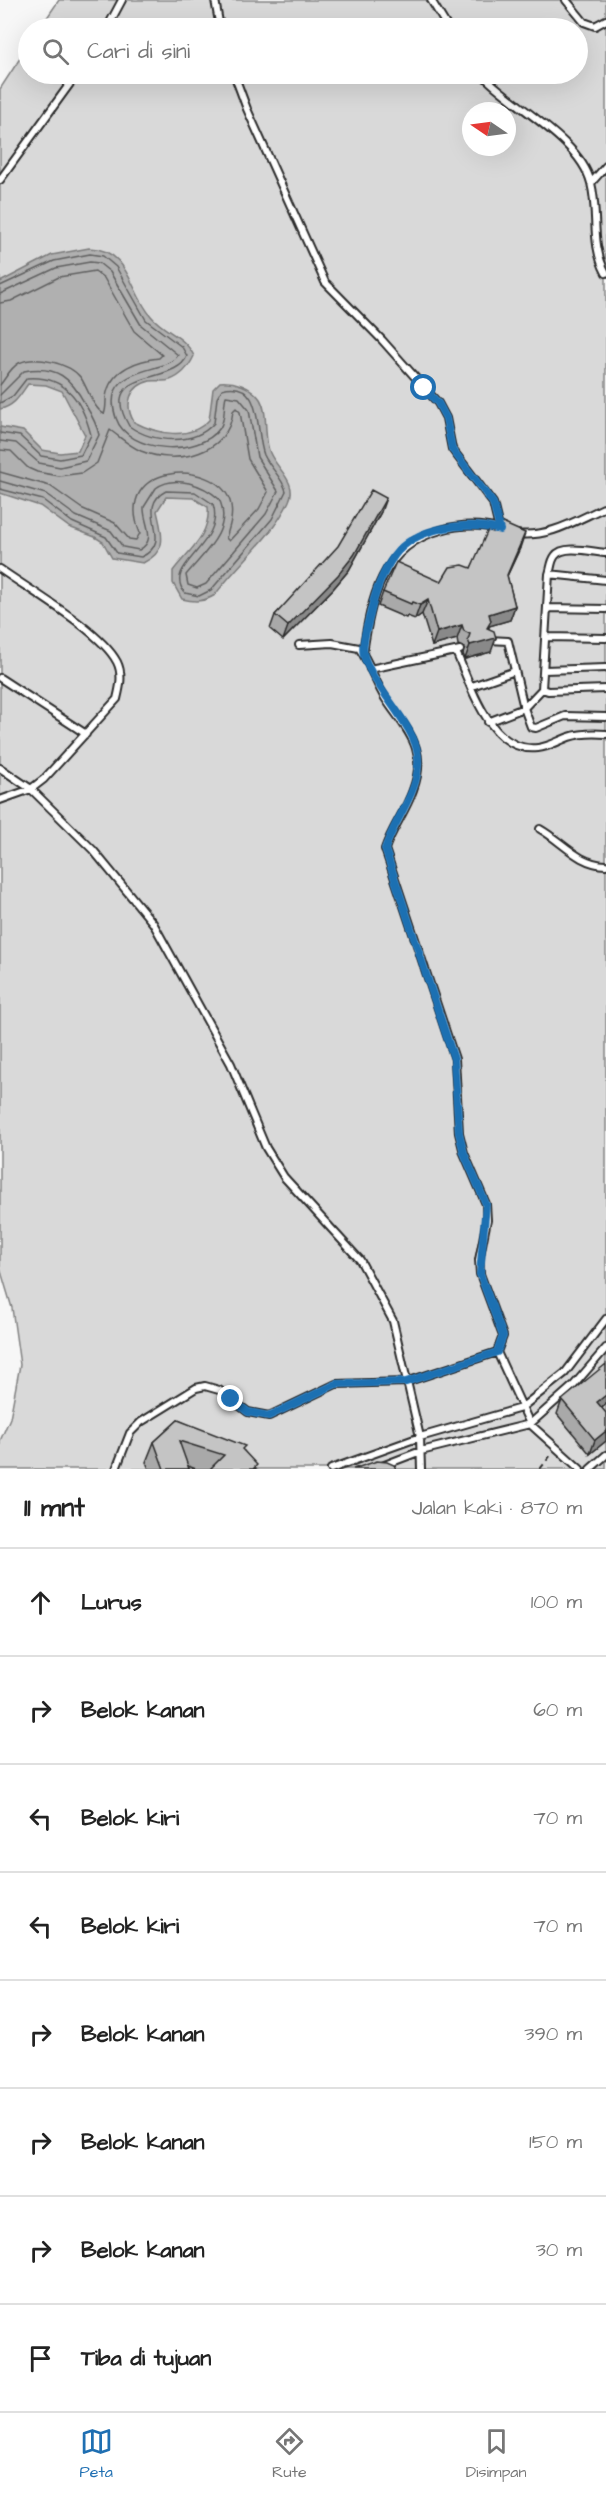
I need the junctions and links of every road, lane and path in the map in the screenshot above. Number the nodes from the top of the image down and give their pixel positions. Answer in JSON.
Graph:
{"nodes":[{"id":1,"x":122,"y":0,"type":"edge"},
{"id":2,"x":215,"y":0,"type":"edge"},
{"id":3,"x":431,"y":0,"type":"edge"},
{"id":4,"x":566,"y":0,"type":"edge"},
{"id":5,"x":112,"y":18,"type":"edge"},
{"id":6,"x":218,"y":18,"type":"edge"},
{"id":7,"x":442,"y":18,"type":"edge"},
{"id":8,"x":581,"y":18,"type":"edge"},
{"id":9,"x":606,"y":20,"type":"edge"},
{"id":10,"x":588,"y":23,"type":"edge"},
{"id":11,"x":70,"y":84,"type":"edge"},
{"id":12,"x":238,"y":84,"type":"edge"},
{"id":13,"x":492,"y":84,"type":"edge"},
{"id":14,"x":606,"y":166,"type":"edge"},
{"id":15,"x":0,"y":180,"type":"edge"},
{"id":16,"x":591,"y":183,"type":"junction"},
{"id":17,"x":606,"y":273,"type":"edge"},
{"id":18,"x":606,"y":507,"type":"edge"},
{"id":19,"x":500,"y":530,"type":"junction"},
{"id":20,"x":606,"y":553,"type":"edge"},
{"id":21,"x":0,"y":569,"type":"edge"},
{"id":22,"x":549,"y":574,"type":"junction"},
{"id":23,"x":606,"y":579,"type":"edge"},
{"id":24,"x":547,"y":608,"type":"junction"},
{"id":25,"x":606,"y":609,"type":"edge"},
{"id":26,"x":546,"y":637,"type":"junction"},
{"id":27,"x":606,"y":638,"type":"edge"},
{"id":28,"x":488,"y":640,"type":"edge"},
{"id":29,"x":299,"y":645,"type":"dead end"},
{"id":30,"x":363,"y":653,"type":"junction"},
{"id":31,"x":606,"y":668,"type":"edge"},
{"id":32,"x":370,"y":669,"type":"junction"},
{"id":33,"x":544,"y":670,"type":"junction"},
{"id":34,"x":515,"y":671,"type":"junction"},
{"id":35,"x":0,"y":678,"type":"edge"},
{"id":36,"x":472,"y":686,"type":"junction"},
{"id":37,"x":542,"y":689,"type":"junction"},
{"id":38,"x":606,"y":689,"type":"edge"},
{"id":39,"x":524,"y":708,"type":"junction"},
{"id":40,"x":606,"y":717,"type":"edge"},
{"id":41,"x":488,"y":722,"type":"junction"},
{"id":42,"x":86,"y":734,"type":"junction"},
{"id":43,"x":606,"y":734,"type":"edge"},
{"id":44,"x":0,"y":768,"type":"edge"},
{"id":45,"x":31,"y":789,"type":"junction"},
{"id":46,"x":0,"y":800,"type":"edge"},
{"id":47,"x":540,"y":829,"type":"dead end"},
{"id":48,"x":606,"y":865,"type":"edge"},
{"id":49,"x":606,"y":1319,"type":"edge"},
{"id":50,"x":606,"y":1348,"type":"edge"},
{"id":51,"x":497,"y":1352,"type":"junction"},
{"id":52,"x":406,"y":1382,"type":"junction"},
{"id":53,"x":521,"y":1408,"type":"junction"},
{"id":54,"x":530,"y":1424,"type":"junction"},
{"id":55,"x":420,"y":1437,"type":"junction"},
{"id":56,"x":555,"y":1448,"type":"junction"},
{"id":57,"x":421,"y":1451,"type":"junction"},
{"id":58,"x":606,"y":1455,"type":"edge"},
{"id":59,"x":116,"y":1469,"type":"edge"},
{"id":60,"x":331,"y":1469,"type":"edge"},
{"id":61,"x":374,"y":1469,"type":"edge"},
{"id":62,"x":421,"y":1469,"type":"edge"},
{"id":63,"x":540,"y":1469,"type":"edge"},
{"id":64,"x":580,"y":1469,"type":"edge"},
{"id":65,"x":590,"y":1469,"type":"edge"}],
"edges":[{"from":1,"to":5,"type":"lane"},
{"from":2,"to":6,"type":"lane"},
{"from":3,"to":7,"type":"lane"},
{"from":4,"to":8,"type":"lane"},
{"from":9,"to":10,"type":"lane"},
{"from":11,"to":15,"type":"lane"},
{"from":12,"to":19,"type":"lane"},
{"from":13,"to":16,"type":"lane"},
{"from":14,"to":16,"type":"lane"},
{"from":16,"to":17,"type":"lane"},
{"from":18,"to":19,"type":"lane"},
{"from":19,"to":30,"type":"lane"},
{"from":20,"to":22,"type":"lane"},
{"from":21,"to":42,"type":"lane"},
{"from":22,"to":23,"type":"lane"},
{"from":22,"to":24,"type":"lane"},
{"from":24,"to":25,"type":"lane"},
{"from":24,"to":26,"type":"lane"},
{"from":26,"to":27,"type":"lane"},
{"from":26,"to":33,"type":"lane"},
{"from":28,"to":34,"type":"lane"},
{"from":29,"to":30,"type":"lane"},
{"from":30,"to":32,"type":"lane"},
{"from":31,"to":33,"type":"lane"},
{"from":32,"to":36,"type":"lane"},
{"from":32,"to":51,"type":"lane"},
{"from":33,"to":37,"type":"lane"},
{"from":34,"to":36,"type":"lane"},
{"from":34,"to":39,"type":"lane"},
{"from":35,"to":42,"type":"lane"},
{"from":36,"to":41,"type":"lane"},
{"from":37,"to":38,"type":"lane"},
{"from":37,"to":39,"type":"lane"},
{"from":39,"to":40,"type":"lane"},
{"from":39,"to":41,"type":"lane"},
{"from":41,"to":43,"type":"lane"},
{"from":42,"to":45,"type":"lane"},
{"from":44,"to":45,"type":"lane"},
{"from":45,"to":46,"type":"lane"},
{"from":45,"to":52,"type":"lane"},
{"from":47,"to":48,"type":"lane"},
{"from":49,"to":53,"type":"lane"},
{"from":50,"to":54,"type":"lane"},
{"from":51,"to":52,"type":"lane"},
{"from":51,"to":53,"type":"lane"},
{"from":52,"to":55,"type":"lane"},
{"from":52,"to":59,"type":"lane"},
{"from":53,"to":54,"type":"lane"},
{"from":53,"to":55,"type":"lane"},
{"from":54,"to":56,"type":"lane"},
{"from":54,"to":57,"type":"lane"},
{"from":55,"to":57,"type":"lane"},
{"from":55,"to":60,"type":"lane"},
{"from":56,"to":63,"type":"path"},
{"from":56,"to":64,"type":"lane"},
{"from":57,"to":61,"type":"lane"},
{"from":57,"to":62,"type":"lane"},
{"from":58,"to":65,"type":"lane"}]}
